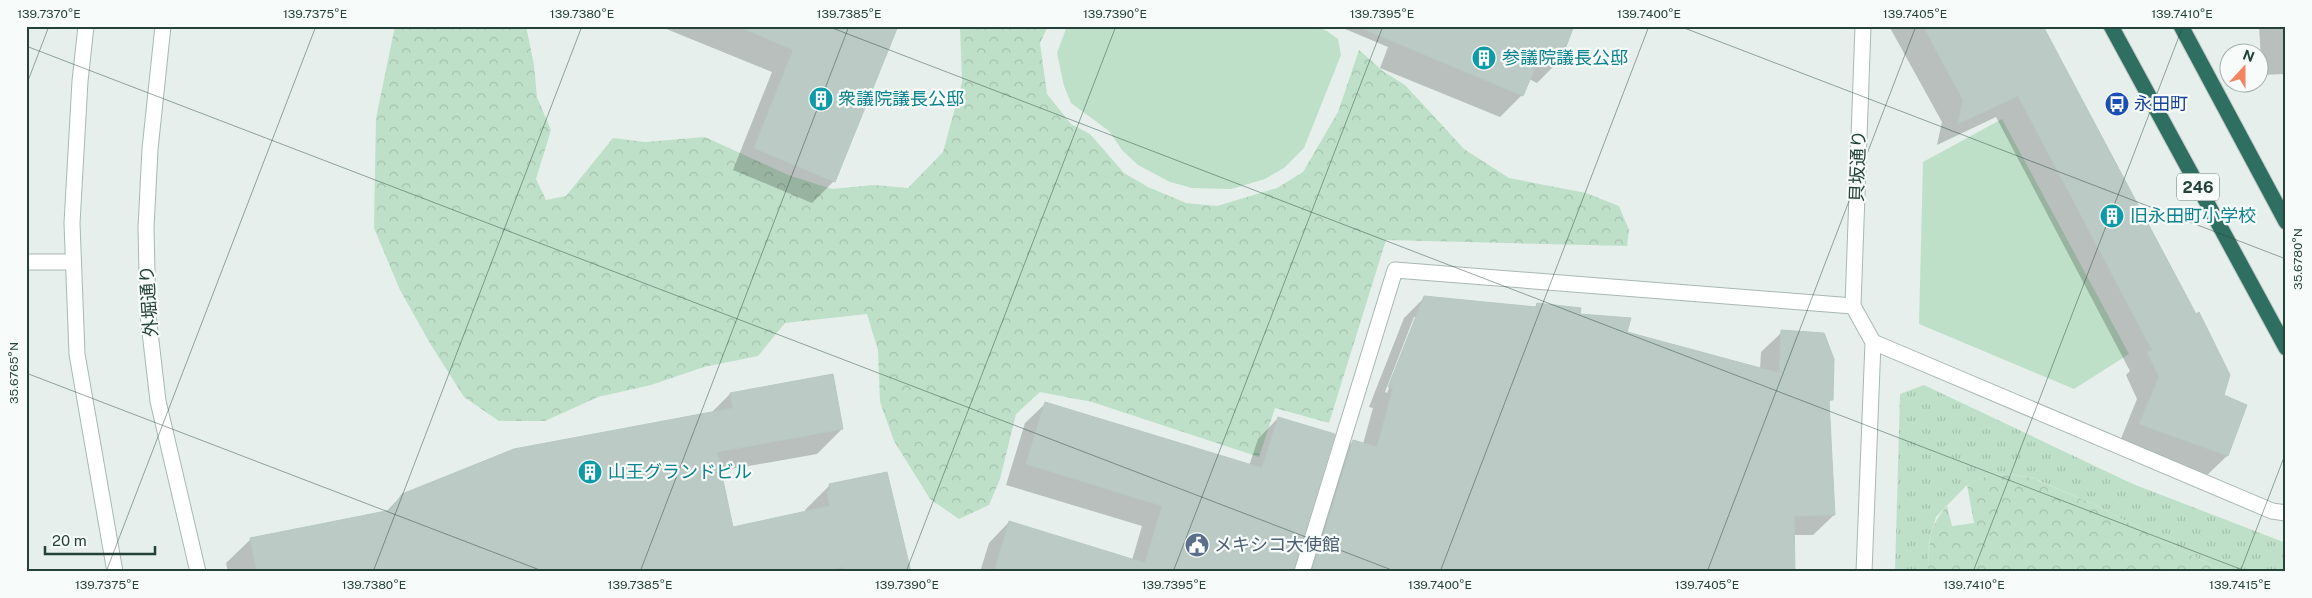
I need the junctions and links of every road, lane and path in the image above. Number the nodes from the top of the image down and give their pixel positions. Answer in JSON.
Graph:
{"nodes":[{"id":1,"x":86,"y":26,"type":"edge"},
{"id":2,"x":163,"y":26,"type":"edge"},
{"id":3,"x":1863,"y":26,"type":"edge"},
{"id":4,"x":2111,"y":26,"type":"edge"},
{"id":5,"x":2181,"y":26,"type":"edge"},
{"id":6,"x":2286,"y":222,"type":"edge"},
{"id":7,"x":26,"y":262,"type":"edge"},
{"id":8,"x":73,"y":262,"type":"junction"},
{"id":9,"x":1853,"y":306,"type":"junction"},
{"id":10,"x":1873,"y":342,"type":"junction"},
{"id":11,"x":2286,"y":348,"type":"edge"},
{"id":12,"x":2286,"y":512,"type":"edge"},
{"id":13,"x":115,"y":572,"type":"edge"},
{"id":14,"x":198,"y":572,"type":"edge"},
{"id":15,"x":1302,"y":572,"type":"edge"},
{"id":16,"x":1864,"y":572,"type":"edge"}],
"edges":[{"from":1,"to":8,"type":"street"},
{"from":2,"to":14,"type":"street","name":"外堀通り"},
{"from":3,"to":9,"type":"street","name":"貝坂通り"},
{"from":4,"to":11,"type":"highway","number":"246"},
{"from":5,"to":6,"type":"highway"},
{"from":7,"to":8,"type":"street"},
{"from":8,"to":13,"type":"street"},
{"from":9,"to":10,"type":"street"},
{"from":9,"to":15,"type":"street"},
{"from":10,"to":12,"type":"street"},
{"from":10,"to":16,"type":"street"}]}
